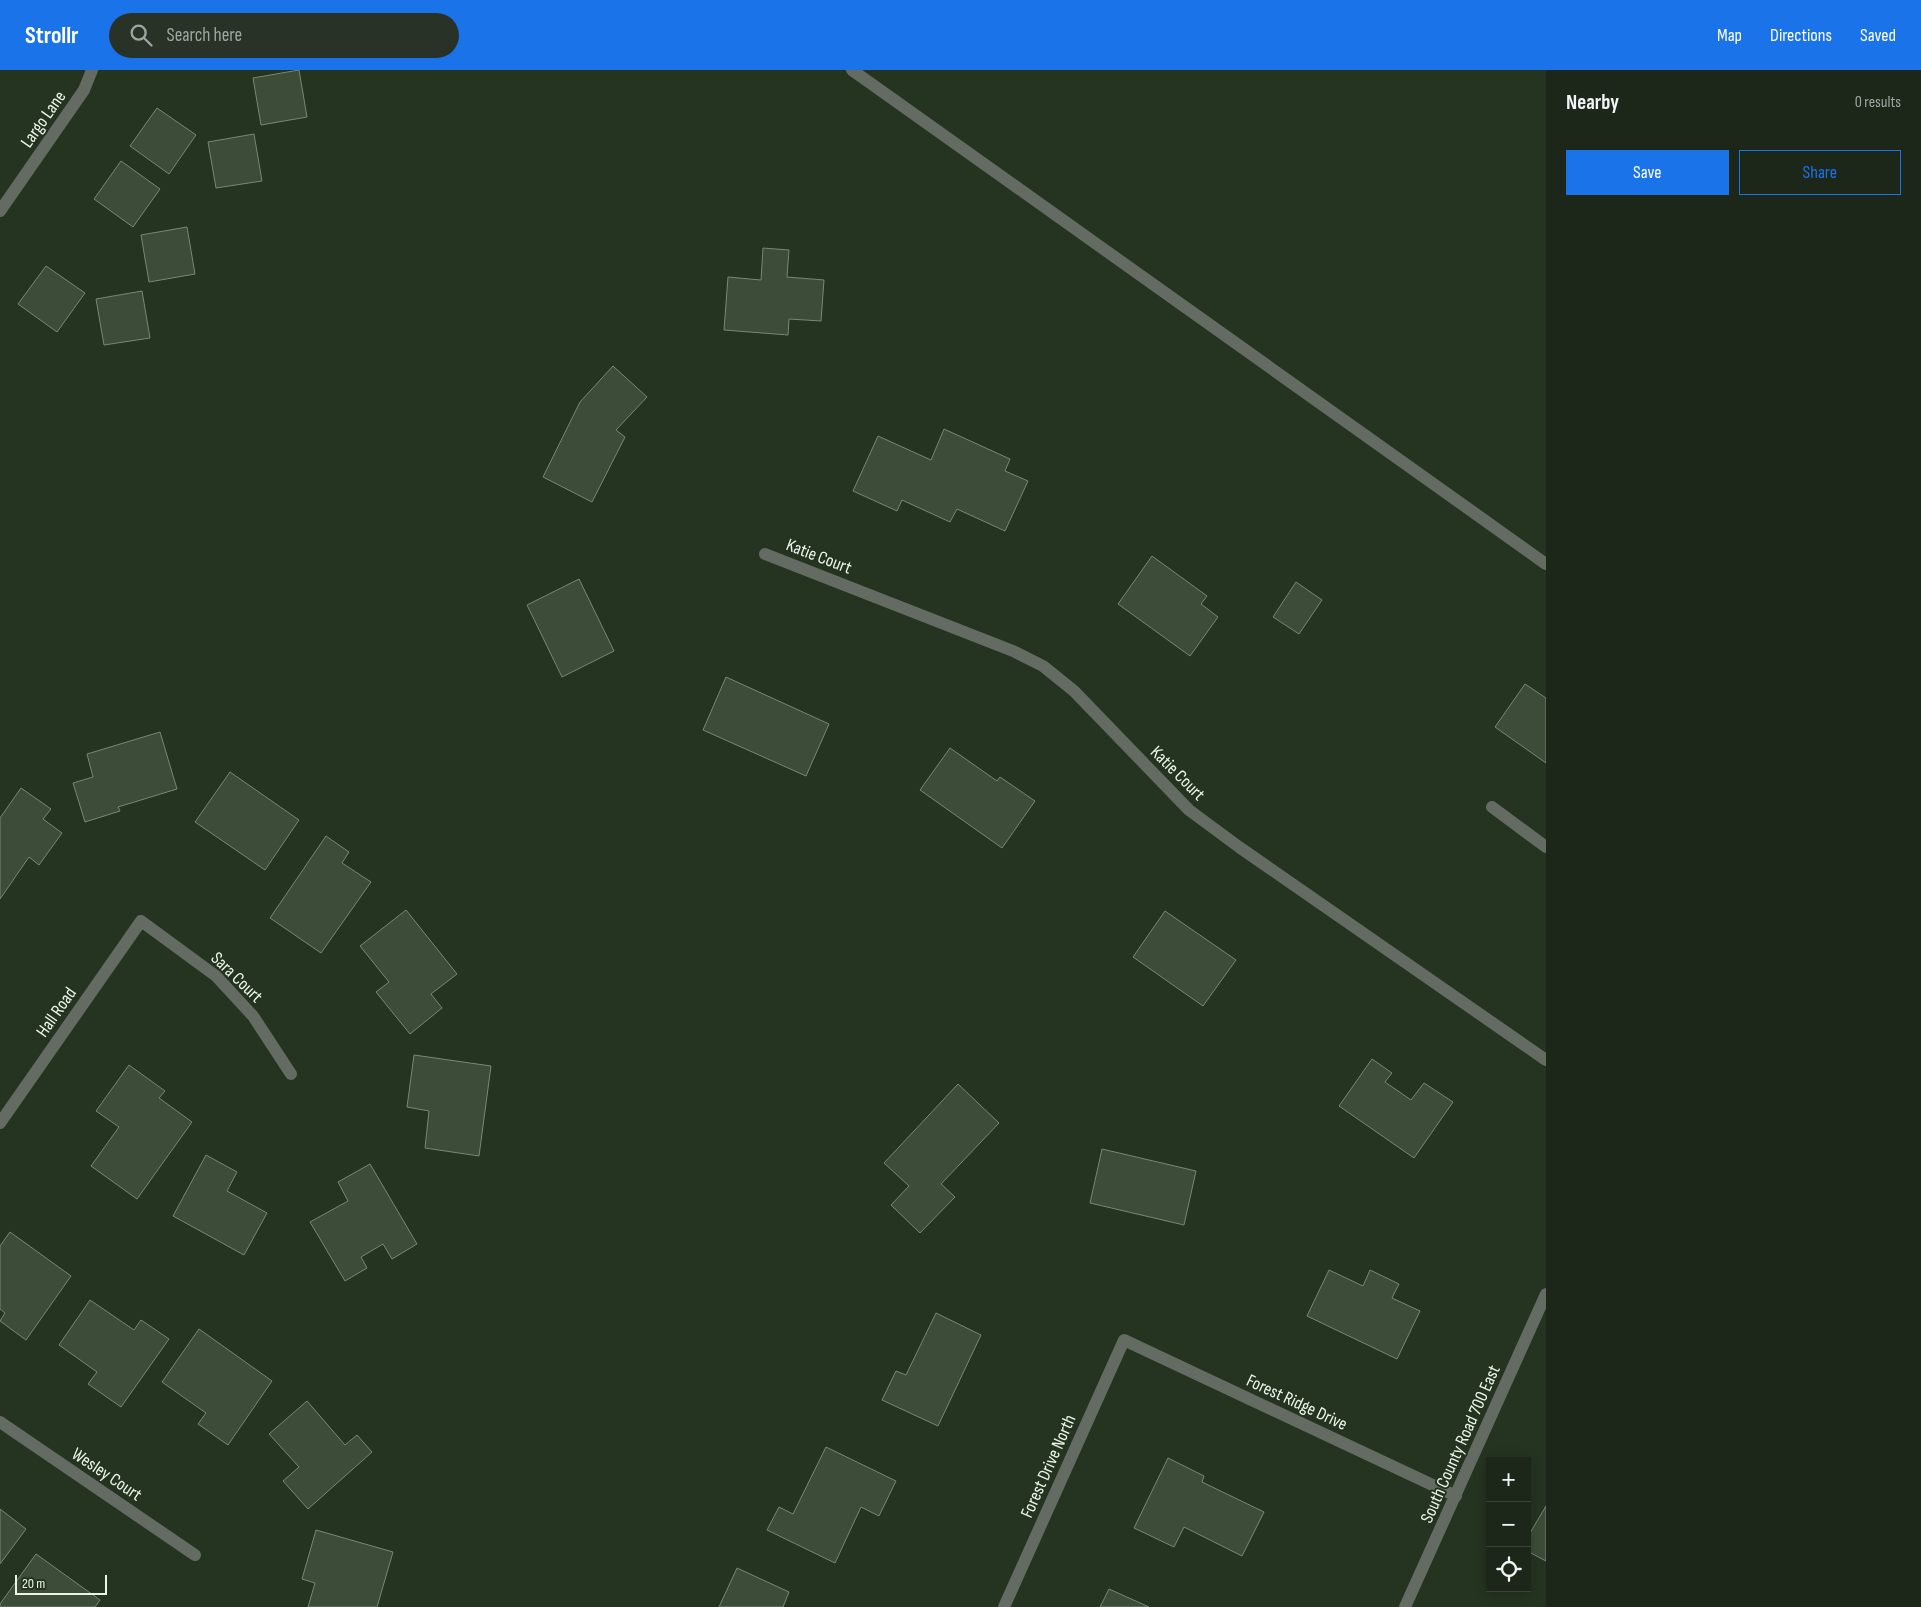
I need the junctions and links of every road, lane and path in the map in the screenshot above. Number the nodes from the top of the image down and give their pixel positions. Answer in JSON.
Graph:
{"nodes":[{"id":1,"x":92,"y":70,"type":"edge"},
{"id":2,"x":852,"y":70,"type":"edge"},
{"id":3,"x":0,"y":211,"type":"edge"},
{"id":4,"x":765,"y":554,"type":"dead end"},
{"id":5,"x":1546,"y":564,"type":"edge"},
{"id":6,"x":1492,"y":807,"type":"dead end"},
{"id":7,"x":1546,"y":847,"type":"edge"},
{"id":8,"x":141,"y":921,"type":"joint"},
{"id":9,"x":1546,"y":1060,"type":"edge"},
{"id":10,"x":291,"y":1074,"type":"dead end"},
{"id":11,"x":0,"y":1123,"type":"edge"},
{"id":12,"x":1546,"y":1294,"type":"edge"},
{"id":13,"x":1124,"y":1340,"type":"joint"},
{"id":14,"x":0,"y":1422,"type":"edge"},
{"id":15,"x":1456,"y":1496,"type":"junction"},
{"id":16,"x":195,"y":1555,"type":"dead end"},
{"id":17,"x":1004,"y":1607,"type":"edge"},
{"id":18,"x":1405,"y":1607,"type":"edge"}],
"edges":[{"from":1,"to":3,"type":"street","name":"Largo Lane"},
{"from":2,"to":5,"type":"street"},
{"from":4,"to":9,"type":"street","name":"Katie Court"},
{"from":6,"to":7,"type":"street"},
{"from":8,"to":10,"type":"street","name":"Sara Court"},
{"from":8,"to":11,"type":"street","name":"Hall Road"},
{"from":12,"to":15,"type":"street","name":"South County Road 700 East"},
{"from":13,"to":15,"type":"street","name":"Forest Ridge Drive"},
{"from":13,"to":17,"type":"street","name":"Forest Drive North"},
{"from":14,"to":16,"type":"street","name":"Wesley Court"},
{"from":15,"to":18,"type":"street","name":"South County Road 700 East"}]}
